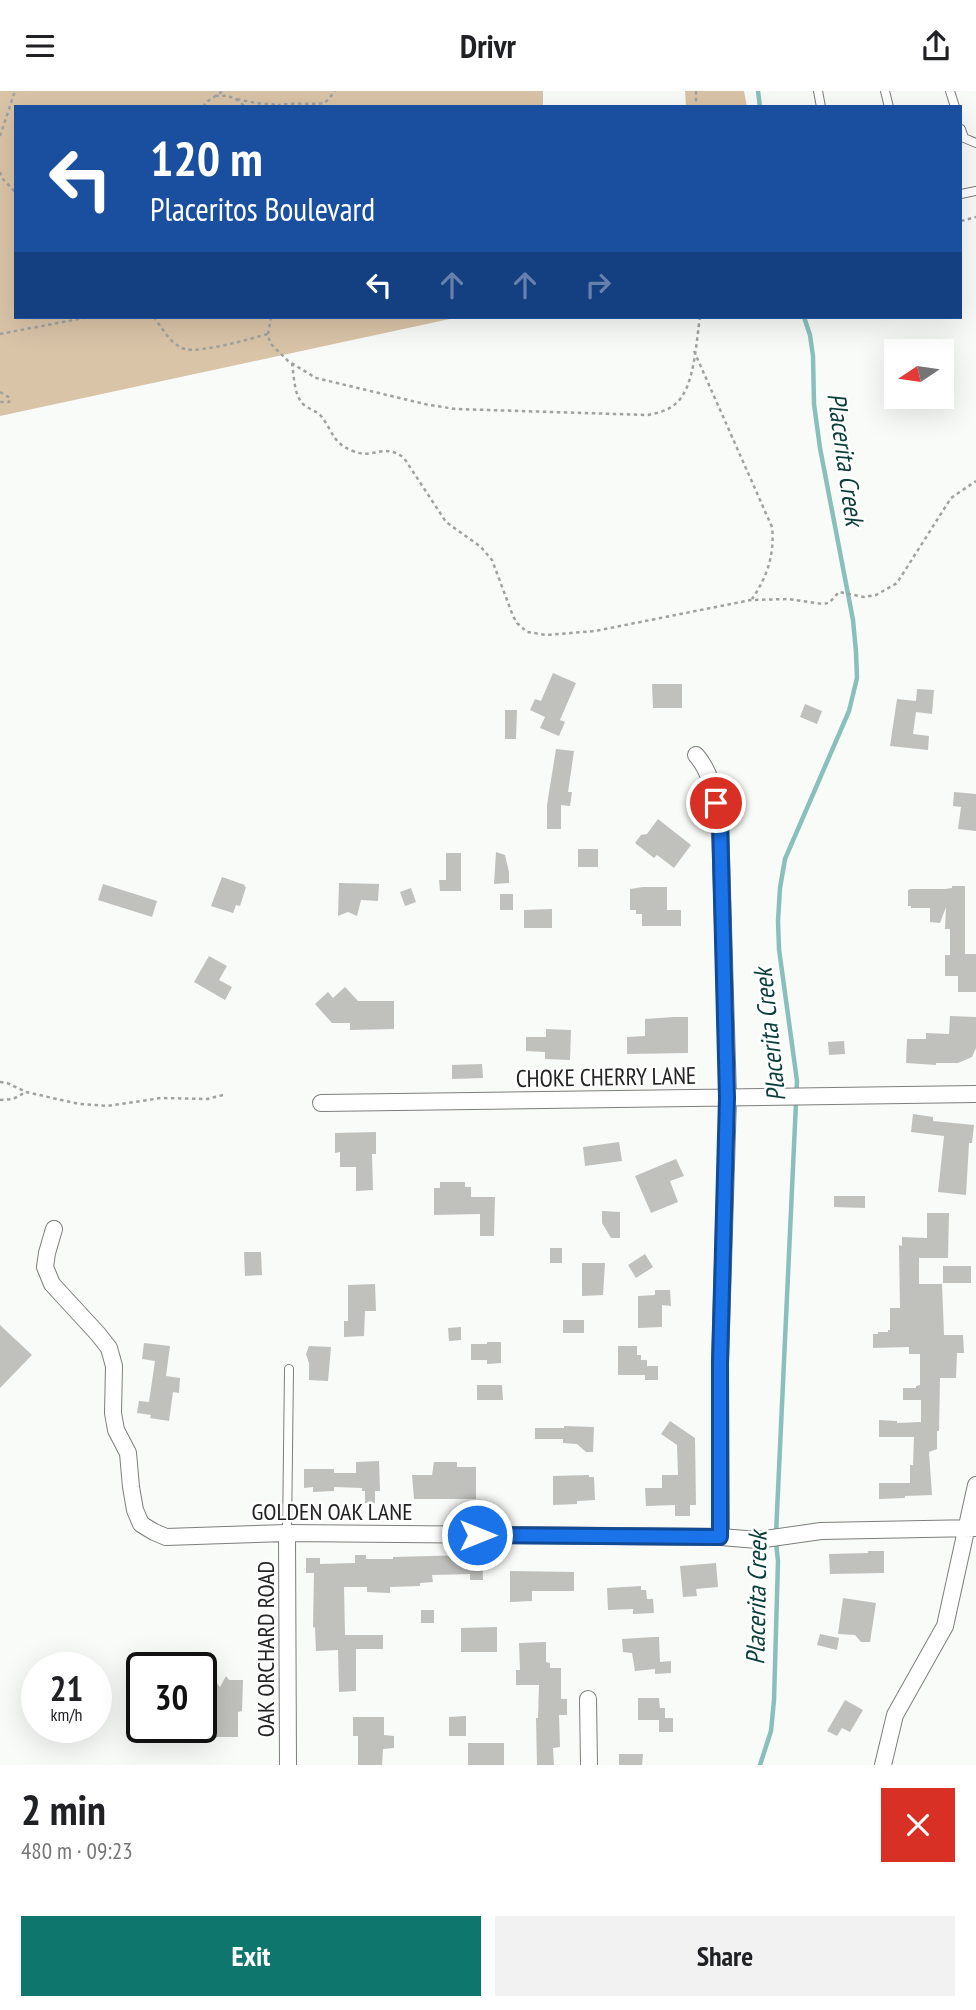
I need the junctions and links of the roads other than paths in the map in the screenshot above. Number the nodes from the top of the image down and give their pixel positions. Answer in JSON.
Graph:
{"nodes":[{"id":1,"x":962,"y":139,"type":"edge"},
{"id":2,"x":976,"y":143,"type":"edge"},
{"id":3,"x":696,"y":755,"type":"dead end"},
{"id":4,"x":976,"y":1094,"type":"edge"},
{"id":5,"x":727,"y":1098,"type":"junction"},
{"id":6,"x":321,"y":1103,"type":"dead end"},
{"id":7,"x":54,"y":1229,"type":"dead end"},
{"id":8,"x":289,"y":1369,"type":"dead end"},
{"id":9,"x":976,"y":1485,"type":"edge"},
{"id":10,"x":971,"y":1529,"type":"edge"},
{"id":11,"x":287,"y":1533,"type":"junction"},
{"id":12,"x":720,"y":1537,"type":"junction"},
{"id":13,"x":588,"y":1699,"type":"dead end"},
{"id":14,"x":288,"y":1765,"type":"edge"},
{"id":15,"x":589,"y":1765,"type":"edge"},
{"id":16,"x":883,"y":1765,"type":"edge"}],
"edges":[{"from":1,"to":2,"type":"lane"},
{"from":3,"to":5,"type":"street"},
{"from":4,"to":5,"type":"street","name":"CHOKE CHERRY LANE"},
{"from":5,"to":6,"type":"street","name":"CHOKE CHERRY LANE"},
{"from":5,"to":12,"type":"street"},
{"from":7,"to":11,"type":"street","name":"GOLDEN OAK LANE"},
{"from":8,"to":11,"type":"lane"},
{"from":9,"to":10,"type":"street"},
{"from":10,"to":12,"type":"street","name":"GOLDEN OAK LANE"},
{"from":10,"to":16,"type":"street"},
{"from":11,"to":12,"type":"street","name":"GOLDEN OAK LANE"},
{"from":11,"to":14,"type":"street","name":"OAK ORCHARD ROAD"},
{"from":13,"to":15,"type":"street"}]}
